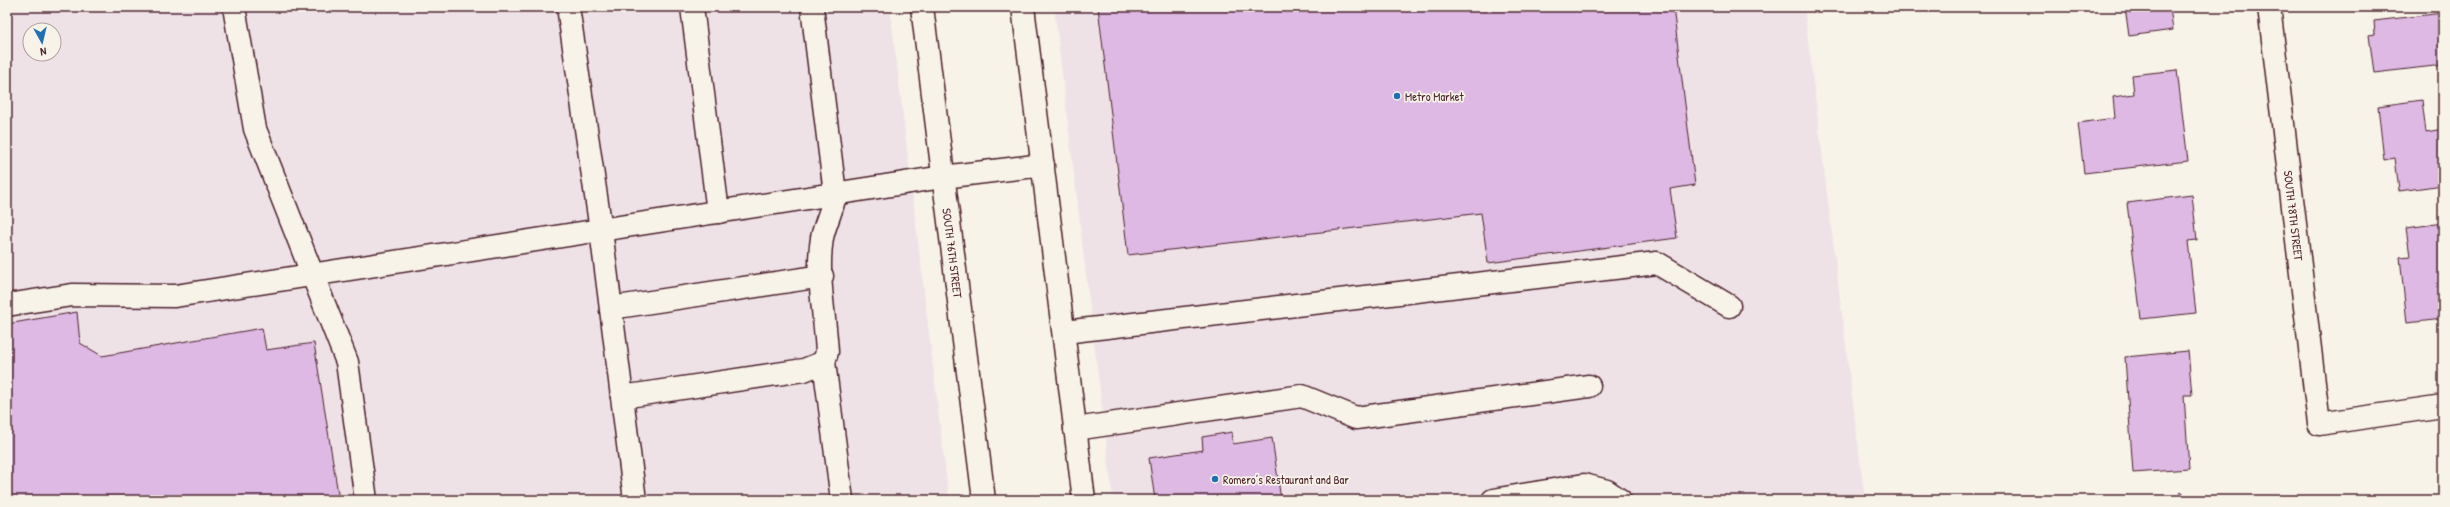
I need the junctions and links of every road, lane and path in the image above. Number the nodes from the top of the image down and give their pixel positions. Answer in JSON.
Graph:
{"nodes":[{"id":1,"x":234,"y":7,"type":"edge"},
{"id":2,"x":568,"y":7,"type":"edge"},
{"id":3,"x":692,"y":7,"type":"edge"},
{"id":4,"x":812,"y":7,"type":"edge"},
{"id":5,"x":922,"y":7,"type":"edge"},
{"id":6,"x":1023,"y":7,"type":"edge"},
{"id":7,"x":2269,"y":7,"type":"edge"},
{"id":8,"x":1043,"y":165,"type":"junction"},
{"id":9,"x":943,"y":177,"type":"junction"},
{"id":10,"x":835,"y":194,"type":"junction"},
{"id":11,"x":718,"y":212,"type":"junction"},
{"id":12,"x":601,"y":230,"type":"junction"},
{"id":13,"x":313,"y":274,"type":"junction"},
{"id":14,"x":822,"y":276,"type":"junction"},
{"id":15,"x":7,"y":305,"type":"edge"},
{"id":16,"x":1730,"y":306,"type":"dead end"},
{"id":17,"x":611,"y":308,"type":"junction"},
{"id":18,"x":1064,"y":332,"type":"junction"},
{"id":19,"x":824,"y":362,"type":"junction"},
{"id":20,"x":1589,"y":386,"type":"dead end"},
{"id":21,"x":622,"y":397,"type":"junction"},
{"id":22,"x":2443,"y":406,"type":"edge"},
{"id":23,"x":1076,"y":429,"type":"junction"},
{"id":24,"x":366,"y":500,"type":"edge"},
{"id":25,"x":635,"y":500,"type":"edge"},
{"id":26,"x":842,"y":500,"type":"edge"},
{"id":27,"x":984,"y":500,"type":"edge"},
{"id":28,"x":1084,"y":500,"type":"edge"},
{"id":29,"x":1493,"y":500,"type":"edge"},
{"id":30,"x":1620,"y":500,"type":"edge"}],
"edges":[{"from":1,"to":13,"type":"main road"},
{"from":2,"to":12,"type":"main road"},
{"from":3,"to":11,"type":"main road"},
{"from":4,"to":10,"type":"main road"},
{"from":5,"to":9,"type":"main road","name":"SOUTH 76TH STREET"},
{"from":6,"to":8,"type":"main road"},
{"from":7,"to":22,"type":"main road","name":"SOUTH 78TH STREET"},
{"from":8,"to":9,"type":"main road"},
{"from":8,"to":18,"type":"main road"},
{"from":9,"to":10,"type":"main road"},
{"from":9,"to":27,"type":"main road","name":"SOUTH 76TH STREET"},
{"from":10,"to":11,"type":"main road"},
{"from":10,"to":14,"type":"main road"},
{"from":11,"to":12,"type":"main road"},
{"from":12,"to":13,"type":"main road"},
{"from":12,"to":17,"type":"main road"},
{"from":13,"to":15,"type":"main road"},
{"from":13,"to":24,"type":"main road"},
{"from":14,"to":17,"type":"main road"},
{"from":14,"to":19,"type":"main road"},
{"from":16,"to":18,"type":"main road"},
{"from":17,"to":21,"type":"main road"},
{"from":18,"to":23,"type":"main road"},
{"from":19,"to":21,"type":"main road"},
{"from":19,"to":26,"type":"main road"},
{"from":20,"to":23,"type":"main road"},
{"from":21,"to":25,"type":"main road"},
{"from":23,"to":28,"type":"main road"},
{"from":29,"to":30,"type":"main road"}]}
